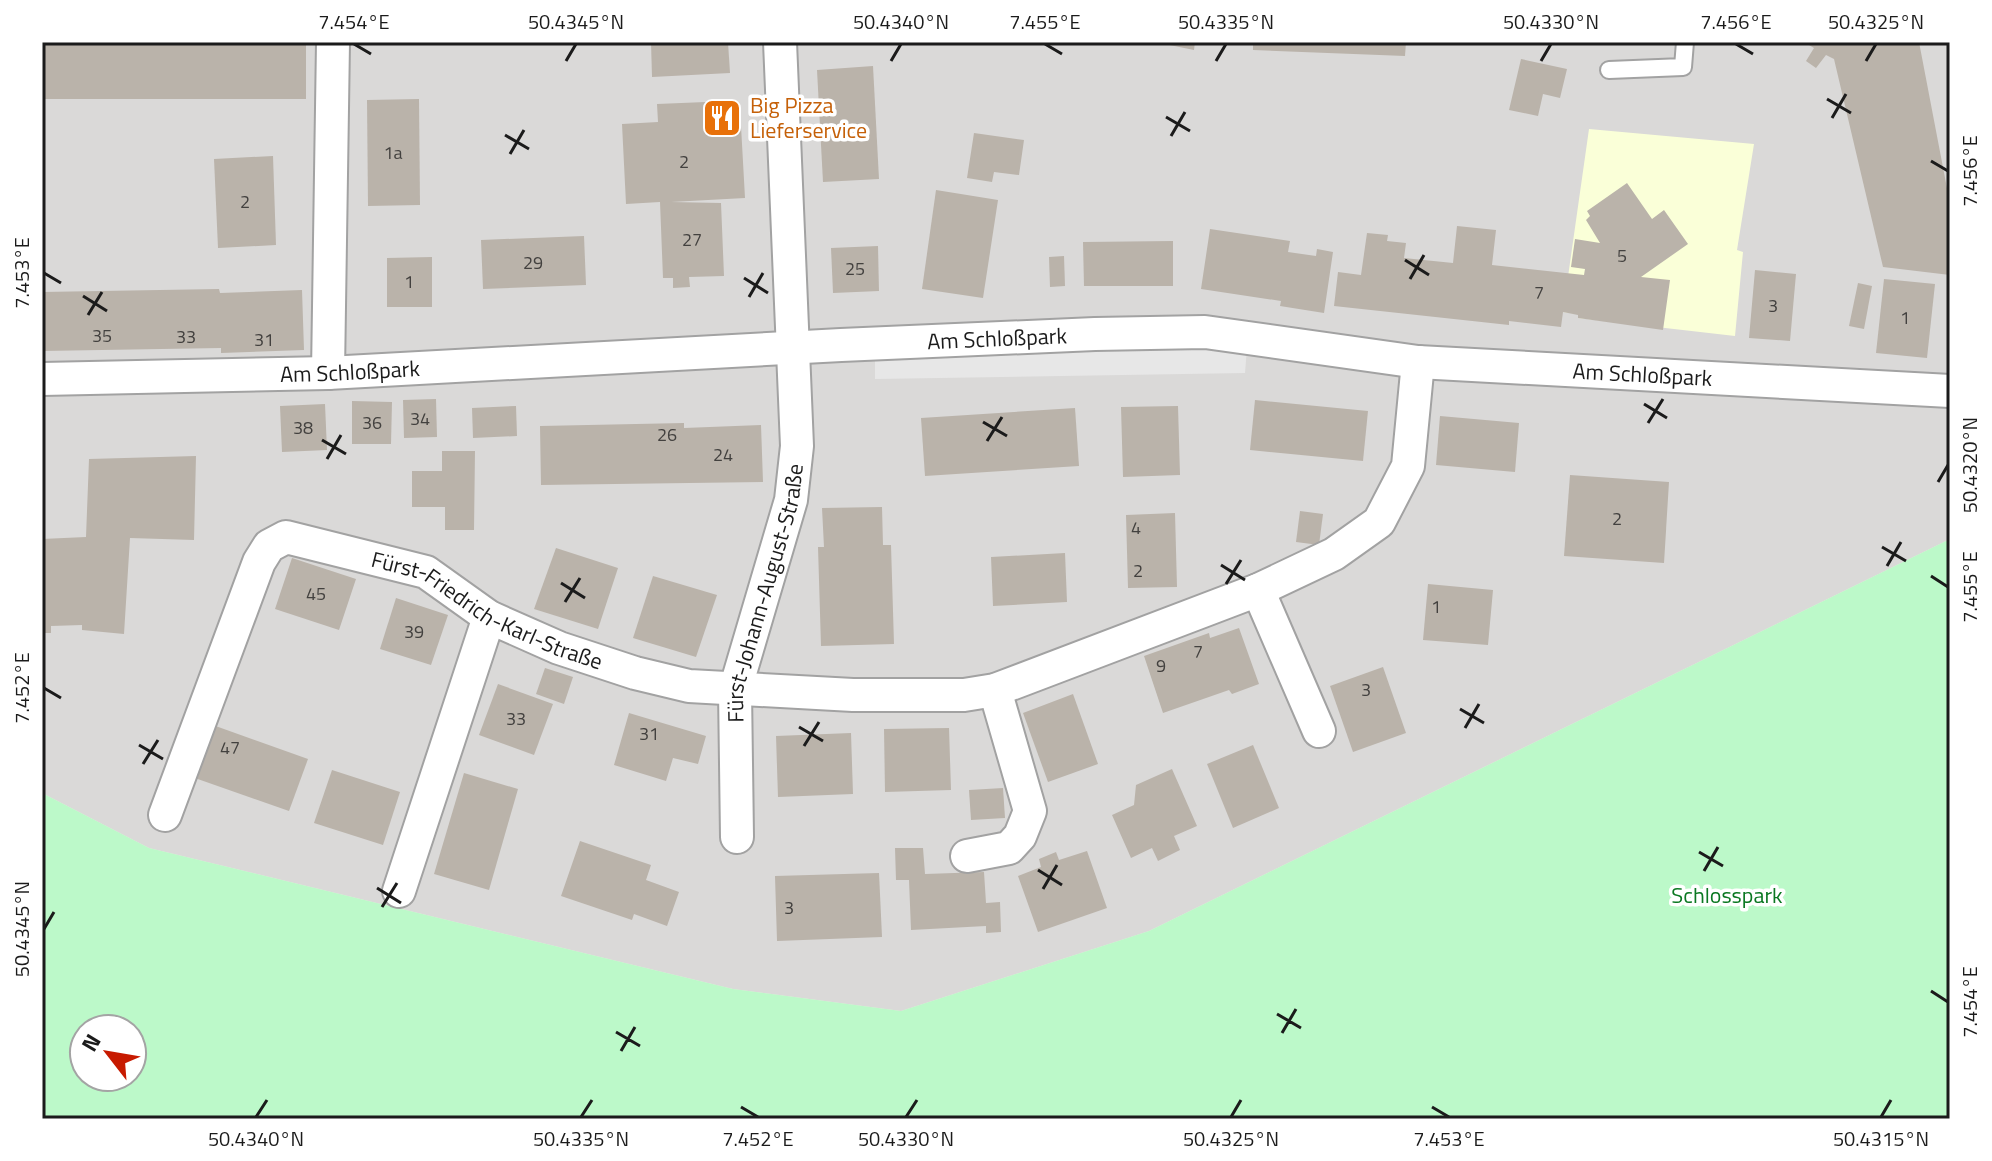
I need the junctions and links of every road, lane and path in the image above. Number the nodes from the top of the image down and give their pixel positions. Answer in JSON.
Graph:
{"nodes":[{"id":1,"x":333,"y":42,"type":"edge"},
{"id":2,"x":780,"y":42,"type":"edge"},
{"id":3,"x":1685,"y":42,"type":"edge"},
{"id":4,"x":1609,"y":70,"type":"dead end"},
{"id":5,"x":792,"y":349,"type":"junction"},
{"id":6,"x":1418,"y":362,"type":"junction"},
{"id":7,"x":328,"y":373,"type":"junction"},
{"id":8,"x":42,"y":379,"type":"edge"},
{"id":9,"x":1950,"y":391,"type":"edge"},
{"id":10,"x":1258,"y":590,"type":"junction"},
{"id":11,"x":489,"y":617,"type":"junction"},
{"id":12,"x":735,"y":690,"type":"junction"},
{"id":13,"x":995,"y":690,"type":"junction"},
{"id":14,"x":1319,"y":731,"type":"dead end"},
{"id":15,"x":165,"y":815,"type":"dead end"},
{"id":16,"x":737,"y":837,"type":"dead end"},
{"id":17,"x":967,"y":856,"type":"dead end"},
{"id":18,"x":399,"y":891,"type":"dead end"}],
"edges":[{"from":1,"to":7,"type":"street"},
{"from":2,"to":5,"type":"street","name":"Fürst-Johann-August-Straße"},
{"from":3,"to":4,"type":"lane"},
{"from":5,"to":6,"type":"street","name":"Am Schloßpark"},
{"from":5,"to":7,"type":"street","name":"Am Schloßpark"},
{"from":5,"to":12,"type":"street","name":"Fürst-Johann-August-Straße"},
{"from":6,"to":9,"type":"street","name":"Am Schloßpark"},
{"from":6,"to":10,"type":"street","name":"Fürst-Friedrich-Karl-Straße"},
{"from":7,"to":8,"type":"street","name":"Am Schloßpark"},
{"from":10,"to":13,"type":"street","name":"Fürst-Friedrich-Karl-Straße"},
{"from":10,"to":14,"type":"street"},
{"from":11,"to":12,"type":"street","name":"Fürst-Friedrich-Karl-Straße"},
{"from":11,"to":15,"type":"street","name":"Fürst-Friedrich-Karl-Straße"},
{"from":11,"to":18,"type":"street"},
{"from":12,"to":13,"type":"street","name":"Fürst-Friedrich-Karl-Straße"},
{"from":12,"to":16,"type":"street","name":"Fürst-Johann-August-Straße"},
{"from":13,"to":17,"type":"street"}]}
